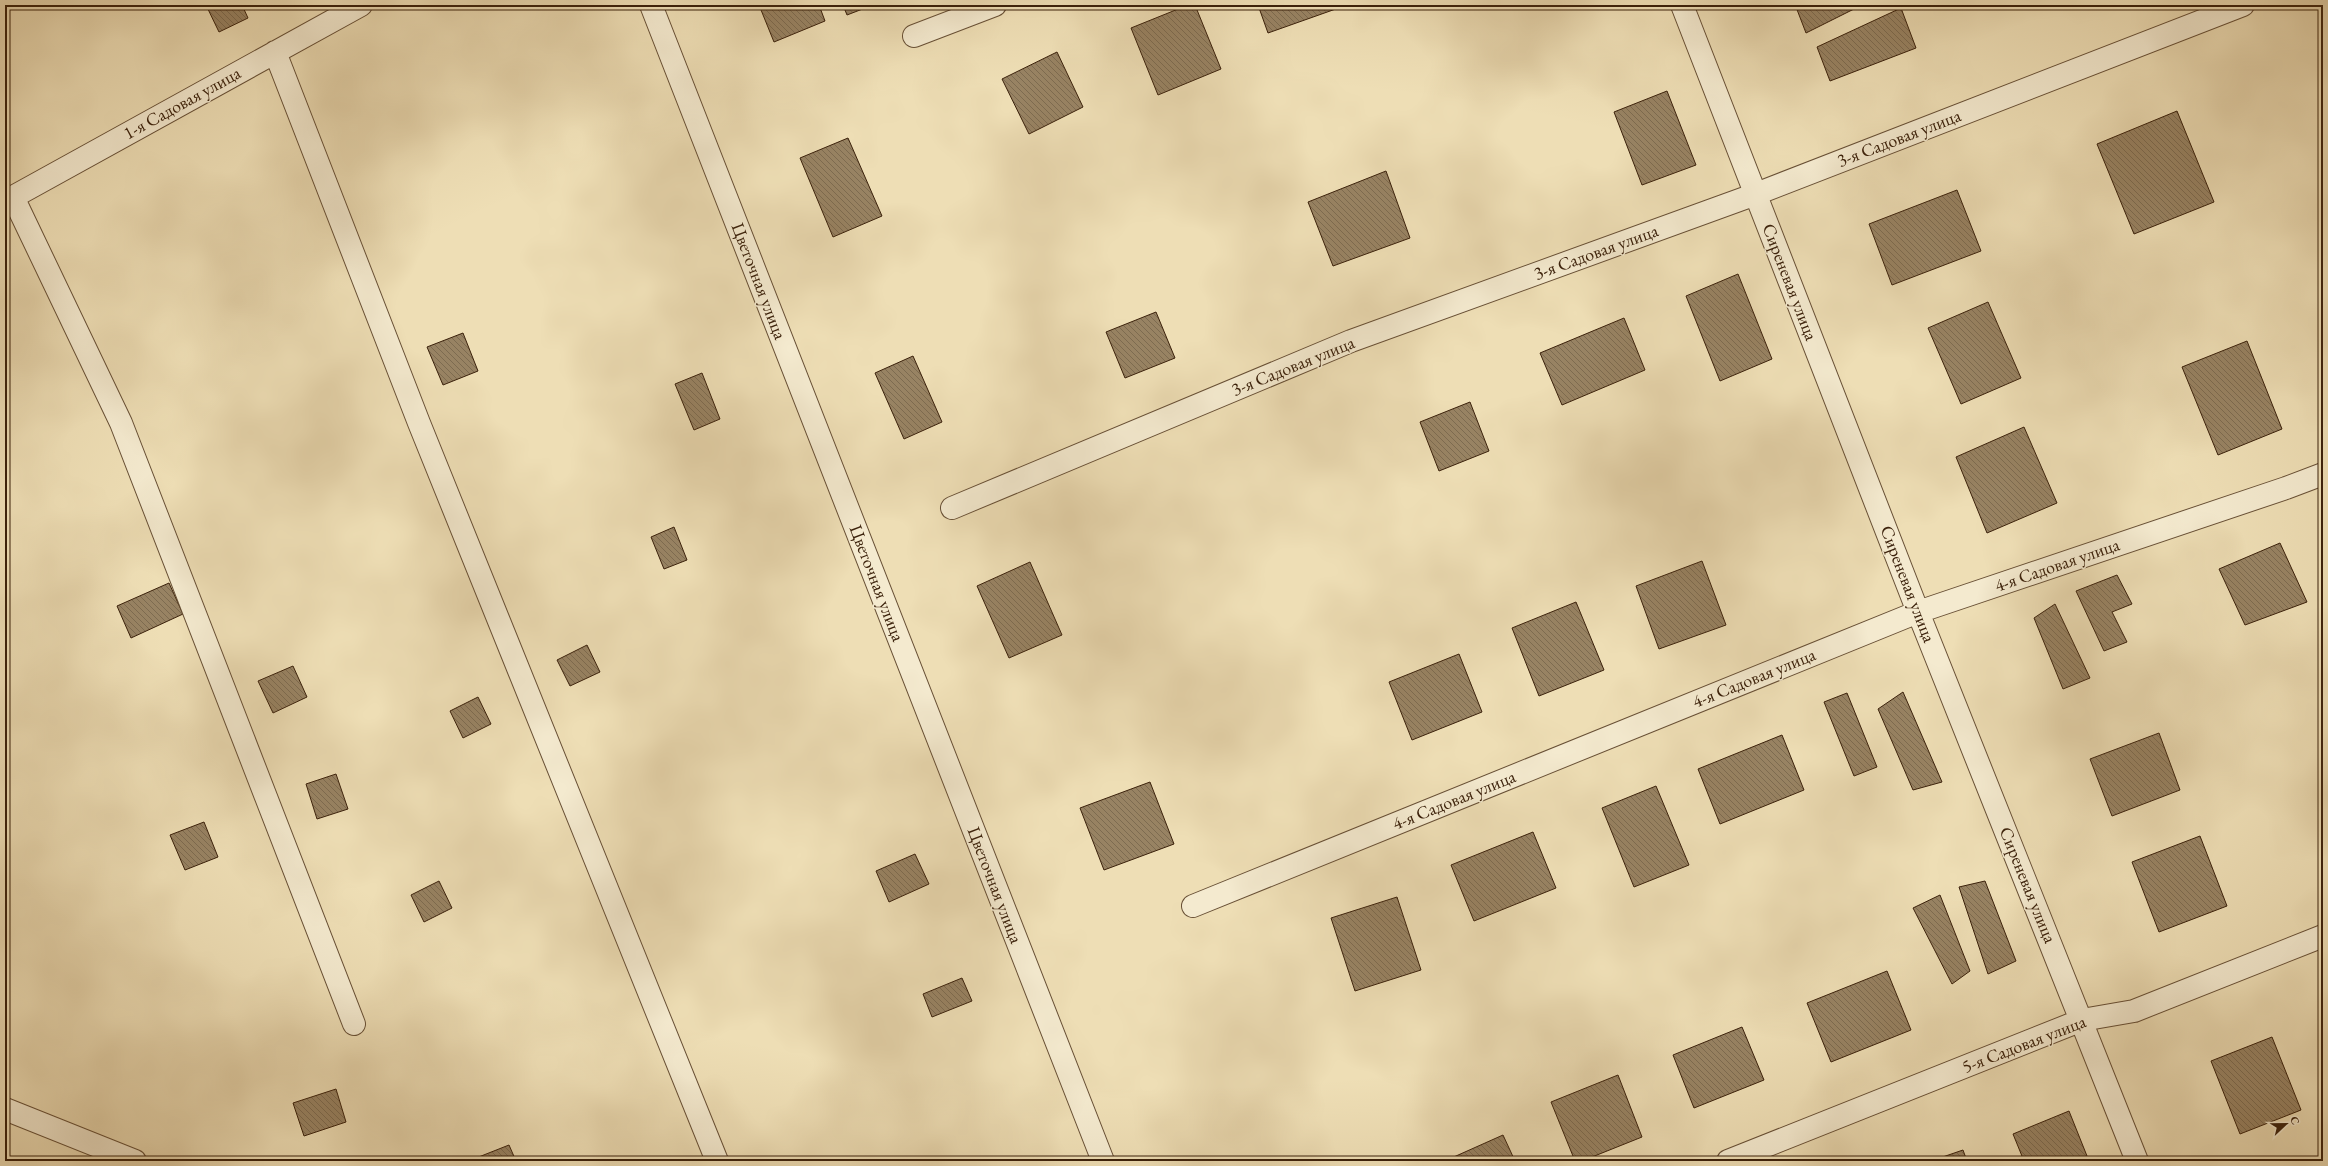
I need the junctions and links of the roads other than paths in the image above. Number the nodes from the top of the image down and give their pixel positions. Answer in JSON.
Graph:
{"nodes":[{"id":1,"x":361,"y":5,"type":"edge"},
{"id":2,"x":651,"y":5,"type":"edge"},
{"id":3,"x":995,"y":5,"type":"edge"},
{"id":4,"x":1682,"y":5,"type":"edge"},
{"id":5,"x":2243,"y":5,"type":"edge"},
{"id":6,"x":914,"y":36,"type":"dead end"},
{"id":7,"x":275,"y":52,"type":"junction"},
{"id":8,"x":1756,"y":194,"type":"junction"},
{"id":9,"x":9,"y":201,"type":"edge"},
{"id":10,"x":2323,"y":474,"type":"edge"},
{"id":11,"x":952,"y":508,"type":"dead end"},
{"id":12,"x":1918,"y":612,"type":"junction"},
{"id":13,"x":1193,"y":906,"type":"dead end"},
{"id":14,"x":2323,"y":936,"type":"edge"},
{"id":15,"x":2082,"y":1020,"type":"junction"},
{"id":16,"x":354,"y":1024,"type":"dead end"},
{"id":17,"x":5,"y":1109,"type":"edge"},
{"id":18,"x":135,"y":1161,"type":"edge"},
{"id":19,"x":717,"y":1161,"type":"edge"},
{"id":20,"x":1103,"y":1161,"type":"edge"},
{"id":21,"x":1728,"y":1161,"type":"edge"},
{"id":22,"x":2137,"y":1161,"type":"edge"}],
"edges":[{"from":1,"to":7,"type":"street","name":"1-я Садовая улица"},
{"from":2,"to":20,"type":"street","name":"Цветочная улица"},
{"from":3,"to":6,"type":"street"},
{"from":4,"to":8,"type":"street","name":"Сиреневая улица"},
{"from":5,"to":8,"type":"street","name":"3-я Садовая улица"},
{"from":7,"to":9,"type":"street","name":"1-я Садовая улица"},
{"from":7,"to":19,"type":"street"},
{"from":8,"to":11,"type":"street","name":"3-я Садовая улица"},
{"from":8,"to":12,"type":"street","name":"Сиреневая улица"},
{"from":9,"to":16,"type":"street"},
{"from":10,"to":12,"type":"street","name":"4-я Садовая улица"},
{"from":12,"to":13,"type":"street","name":"4-я Садовая улица"},
{"from":12,"to":15,"type":"street","name":"Сиреневая улица"},
{"from":14,"to":15,"type":"street","name":"5-я Садовая улица"},
{"from":15,"to":21,"type":"street","name":"5-я Садовая улица"},
{"from":15,"to":22,"type":"street","name":"Сиреневая улица"},
{"from":17,"to":18,"type":"street"}]}
